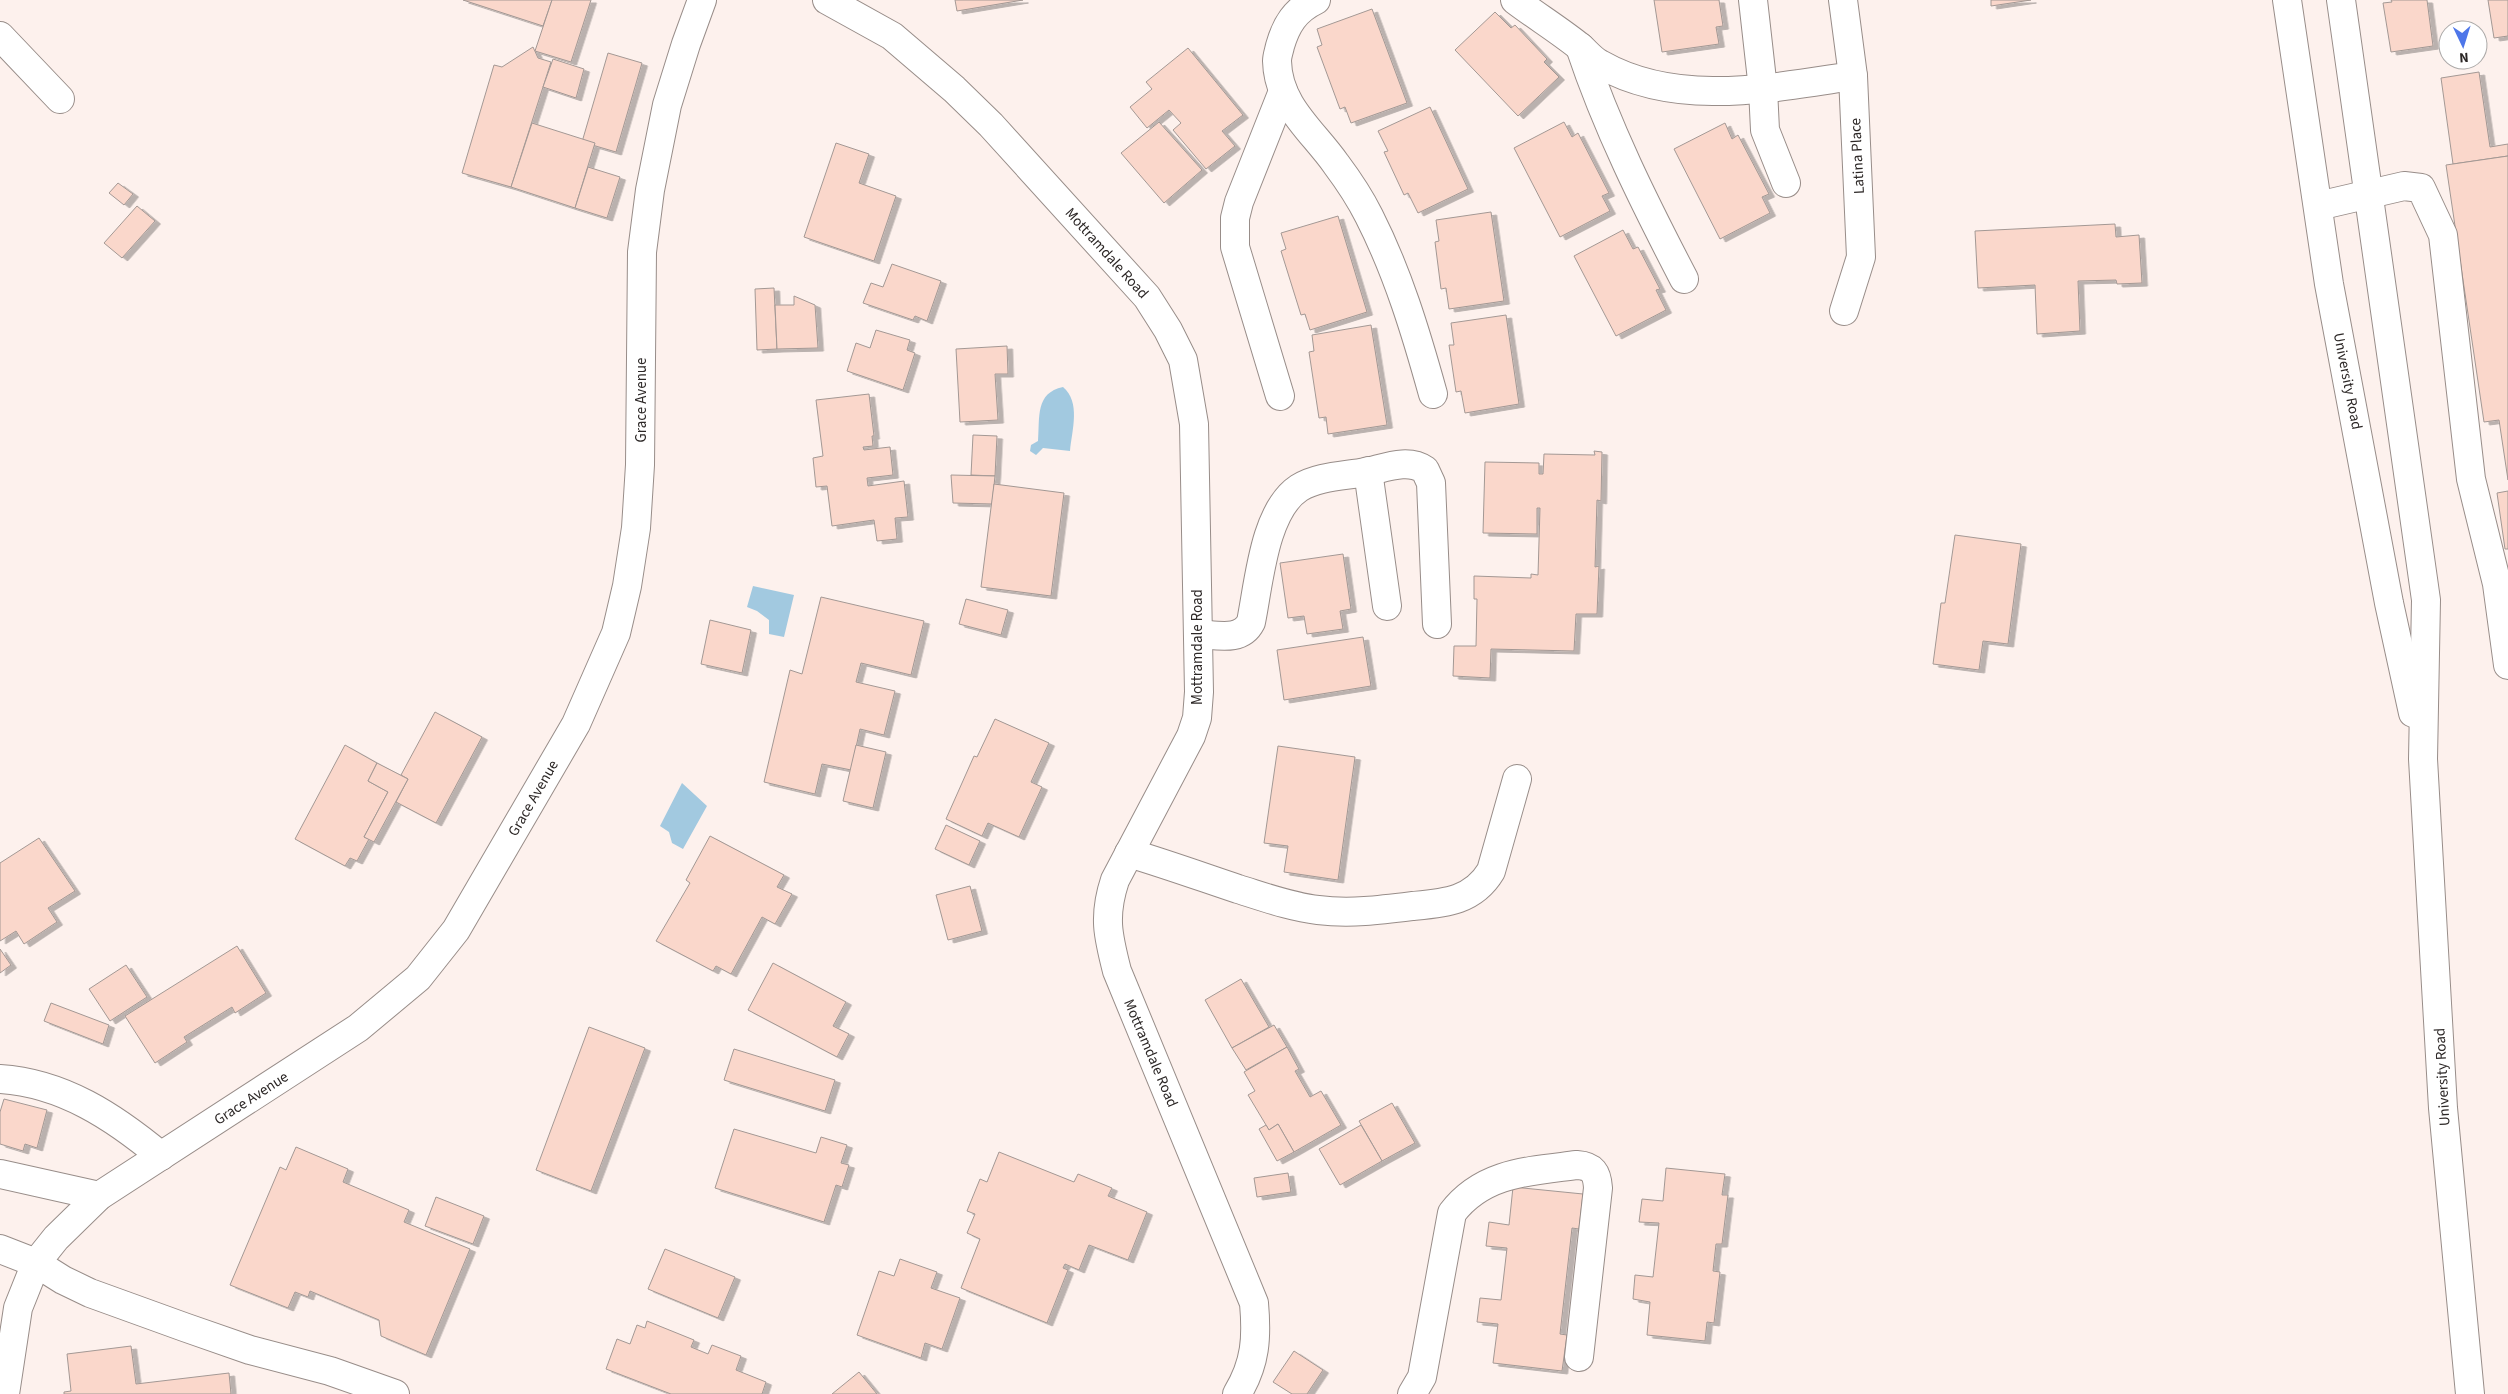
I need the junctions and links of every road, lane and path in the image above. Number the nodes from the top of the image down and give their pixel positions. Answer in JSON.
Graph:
{"nodes":[{"id":1,"x":702,"y":0,"type":"edge"},
{"id":2,"x":827,"y":0,"type":"edge"},
{"id":3,"x":1316,"y":0,"type":"edge"},
{"id":4,"x":1515,"y":0,"type":"edge"},
{"id":5,"x":1754,"y":0,"type":"edge"},
{"id":6,"x":1843,"y":0,"type":"edge"},
{"id":7,"x":2287,"y":0,"type":"edge"},
{"id":8,"x":2341,"y":0,"type":"edge"},
{"id":9,"x":0,"y":36,"type":"edge"},
{"id":10,"x":1580,"y":47,"type":"junction"},
{"id":11,"x":1853,"y":76,"type":"junction"},
{"id":12,"x":1764,"y":89,"type":"junction"},
{"id":13,"x":1283,"y":91,"type":"junction"},
{"id":14,"x":60,"y":99,"type":"dead end"},
{"id":15,"x":1786,"y":182,"type":"dead end"},
{"id":16,"x":2369,"y":194,"type":"junction"},
{"id":17,"x":2318,"y":206,"type":"junction"},
{"id":18,"x":1684,"y":279,"type":"dead end"},
{"id":19,"x":1844,"y":311,"type":"dead end"},
{"id":20,"x":1433,"y":394,"type":"dead end"},
{"id":21,"x":1280,"y":396,"type":"dead end"},
{"id":22,"x":1368,"y":471,"type":"junction"},
{"id":23,"x":1387,"y":606,"type":"dead end"},
{"id":24,"x":1437,"y":624,"type":"dead end"},
{"id":25,"x":1198,"y":634,"type":"junction"},
{"id":26,"x":2508,"y":665,"type":"edge"},
{"id":27,"x":2423,"y":759,"type":"junction"},
{"id":28,"x":1517,"y":779,"type":"dead end"},
{"id":29,"x":1129,"y":853,"type":"junction"},
{"id":30,"x":0,"y":1079,"type":"edge"},
{"id":31,"x":161,"y":1156,"type":"junction"},
{"id":32,"x":0,"y":1174,"type":"edge"},
{"id":33,"x":99,"y":1196,"type":"junction"},
{"id":34,"x":0,"y":1249,"type":"edge"},
{"id":35,"x":36,"y":1264,"type":"junction"},
{"id":36,"x":1579,"y":1357,"type":"dead end"},
{"id":37,"x":1245,"y":1391,"type":"edge"},
{"id":38,"x":4,"y":1394,"type":"edge"},
{"id":39,"x":395,"y":1394,"type":"edge"},
{"id":40,"x":1412,"y":1394,"type":"edge"},
{"id":41,"x":2470,"y":1394,"type":"edge"}],
"edges":[{"from":1,"to":31,"type":"street","name":"Grace Avenue"},
{"from":2,"to":25,"type":"street","name":"Mottramdale Road"},
{"from":3,"to":13,"type":"street"},
{"from":4,"to":10,"type":"street"},
{"from":5,"to":12,"type":"street"},
{"from":6,"to":11,"type":"street","name":"Latina Place"},
{"from":7,"to":17,"type":"street","name":"University Road"},
{"from":8,"to":16,"type":"street","name":"University Road"},
{"from":9,"to":14,"type":"street"},
{"from":10,"to":12,"type":"street"},
{"from":10,"to":18,"type":"street"},
{"from":11,"to":12,"type":"street"},
{"from":11,"to":19,"type":"street","name":"Latina Place"},
{"from":12,"to":15,"type":"street"},
{"from":13,"to":20,"type":"street"},
{"from":13,"to":21,"type":"street"},
{"from":16,"to":17,"type":"street"},
{"from":16,"to":26,"type":"street"},
{"from":16,"to":27,"type":"street","name":"University Road"},
{"from":17,"to":27,"type":"street","name":"University Road"},
{"from":22,"to":23,"type":"street"},
{"from":22,"to":24,"type":"street"},
{"from":22,"to":25,"type":"street"},
{"from":25,"to":29,"type":"street","name":"Mottramdale Road"},
{"from":27,"to":41,"type":"street","name":"University Road"},
{"from":28,"to":29,"type":"street"},
{"from":29,"to":37,"type":"street","name":"Mottramdale Road"},
{"from":30,"to":31,"type":"street"},
{"from":31,"to":33,"type":"street","name":"Grace Avenue"},
{"from":32,"to":33,"type":"street"},
{"from":33,"to":35,"type":"street","name":"Grace Avenue"},
{"from":34,"to":35,"type":"street"},
{"from":35,"to":38,"type":"street","name":"Grace Avenue"},
{"from":35,"to":39,"type":"street"},
{"from":36,"to":40,"type":"street"}]}
